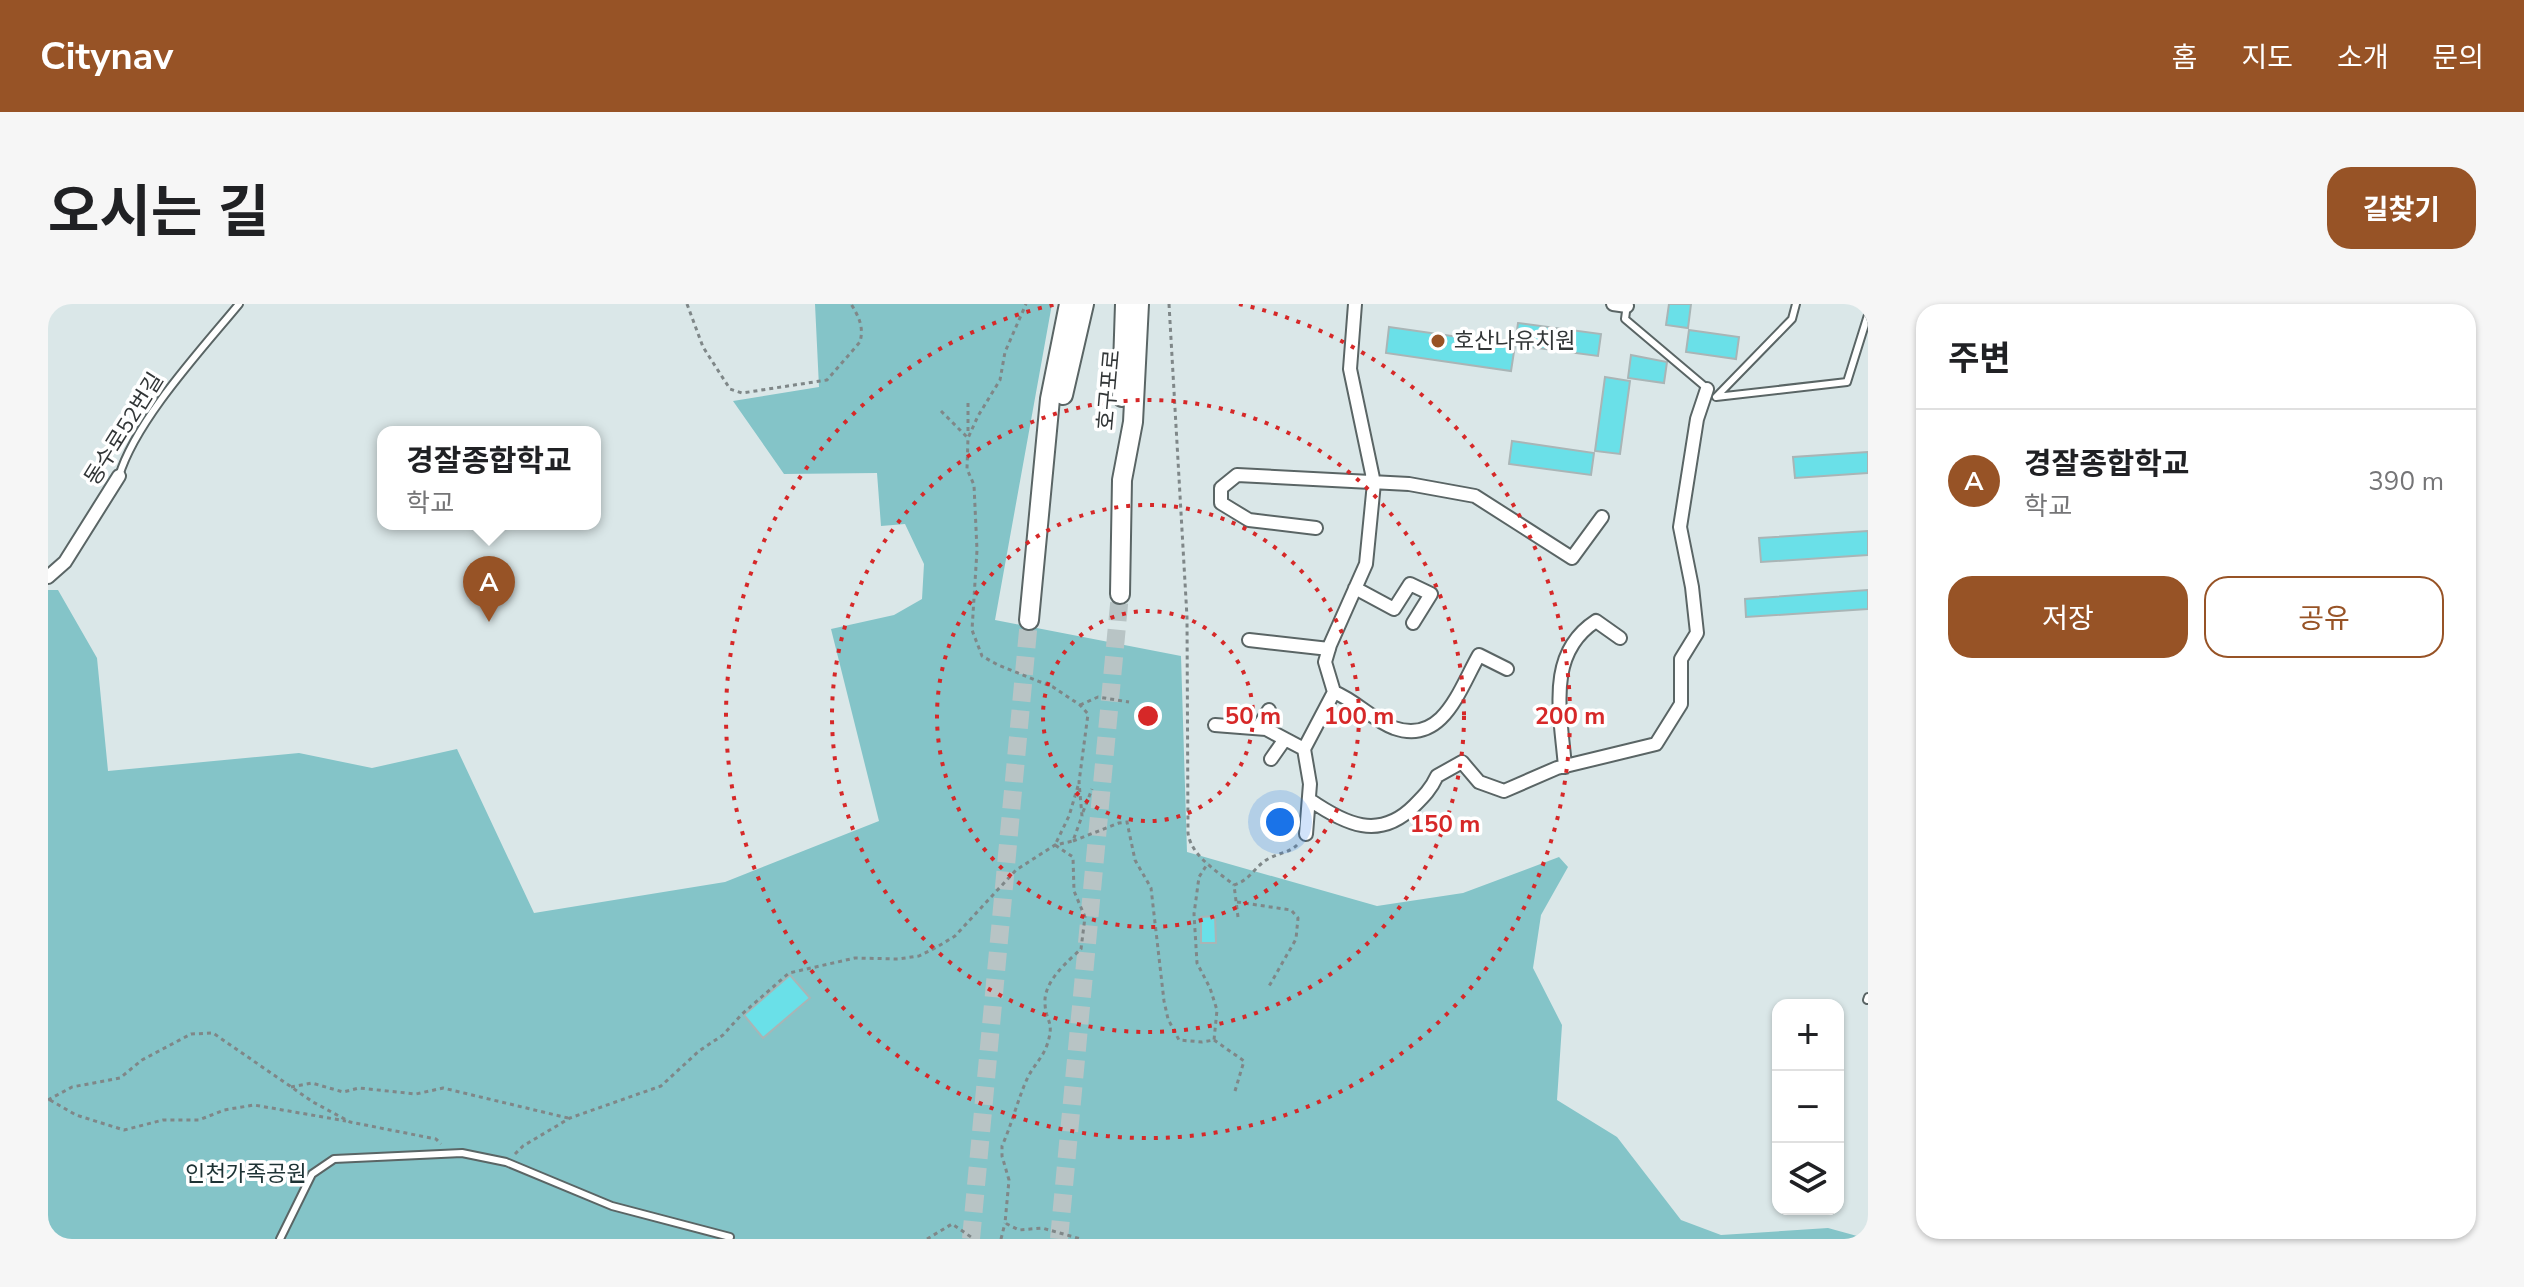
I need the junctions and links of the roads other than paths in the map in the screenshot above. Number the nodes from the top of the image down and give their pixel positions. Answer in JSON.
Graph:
{"nodes":[{"id":1,"x":239,"y":304,"type":"edge"},
{"id":2,"x":1069,"y":304,"type":"edge"},
{"id":3,"x":1084,"y":304,"type":"edge"},
{"id":4,"x":1125,"y":304,"type":"edge"},
{"id":5,"x":1139,"y":304,"type":"edge"},
{"id":6,"x":1355,"y":304,"type":"edge"},
{"id":7,"x":1613,"y":304,"type":"edge"},
{"id":8,"x":1796,"y":304,"type":"edge"},
{"id":9,"x":1627,"y":305,"type":"edge"},
{"id":10,"x":1868,"y":315,"type":"edge"},
{"id":11,"x":1712,"y":393,"type":"junction"},
{"id":12,"x":1043,"y":474,"type":"junction"},
{"id":13,"x":119,"y":476,"type":"joint"},
{"id":14,"x":1122,"y":480,"type":"junction"},
{"id":15,"x":1374,"y":483,"type":"junction"},
{"id":16,"x":1602,"y":517,"type":"dead end"},
{"id":17,"x":1316,"y":528,"type":"dead end"},
{"id":18,"x":48,"y":577,"type":"edge"},
{"id":19,"x":1355,"y":588,"type":"junction"},
{"id":20,"x":1120,"y":594,"type":"tunnel mouth"},
{"id":21,"x":1029,"y":620,"type":"tunnel mouth"},
{"id":22,"x":1413,"y":623,"type":"dead end"},
{"id":23,"x":1620,"y":638,"type":"dead end"},
{"id":24,"x":1249,"y":640,"type":"dead end"},
{"id":25,"x":1329,"y":649,"type":"junction"},
{"id":26,"x":1507,"y":669,"type":"dead end"},
{"id":27,"x":1334,"y":692,"type":"junction"},
{"id":28,"x":1269,"y":710,"type":"dead end"},
{"id":29,"x":1215,"y":725,"type":"dead end"},
{"id":30,"x":1258,"y":728,"type":"junction"},
{"id":31,"x":1285,"y":739,"type":"junction"},
{"id":32,"x":1304,"y":749,"type":"junction"},
{"id":33,"x":1271,"y":759,"type":"dead end"},
{"id":34,"x":1565,"y":767,"type":"junction"},
{"id":35,"x":1310,"y":800,"type":"junction"},
{"id":36,"x":1306,"y":834,"type":"road end"},
{"id":37,"x":730,"y":1237,"type":"edge"},
{"id":38,"x":280,"y":1239,"type":"edge"}],
"edges":[{"from":1,"to":13,"type":"lane","name":"동수로52번길"},
{"from":2,"to":12,"type":"main road","name":"호구포로"},
{"from":3,"to":12,"type":"main road","name":"호구포로"},
{"from":4,"to":14,"type":"main road","name":"호구포로"},
{"from":5,"to":14,"type":"main road","name":"호구포로"},
{"from":6,"to":15,"type":"street"},
{"from":7,"to":9,"type":"street"},
{"from":8,"to":11,"type":"lane"},
{"from":9,"to":11,"type":"lane"},
{"from":10,"to":11,"type":"lane"},
{"from":11,"to":34,"type":"street"},
{"from":12,"to":21,"type":"main road","name":"호구포로"},
{"from":13,"to":18,"type":"street","name":"동수로52번길"},
{"from":14,"to":20,"type":"main road","name":"호구포로"},
{"from":15,"to":16,"type":"street"},
{"from":15,"to":17,"type":"street"},
{"from":15,"to":19,"type":"street"},
{"from":19,"to":22,"type":"street"},
{"from":19,"to":25,"type":"street"},
{"from":23,"to":34,"type":"street"},
{"from":24,"to":25,"type":"street"},
{"from":25,"to":27,"type":"street"},
{"from":26,"to":27,"type":"street"},
{"from":27,"to":32,"type":"street"},
{"from":28,"to":30,"type":"street"},
{"from":29,"to":30,"type":"street"},
{"from":30,"to":31,"type":"street"},
{"from":31,"to":32,"type":"street"},
{"from":31,"to":33,"type":"street"},
{"from":32,"to":35,"type":"street"},
{"from":34,"to":35,"type":"street"},
{"from":35,"to":36,"type":"street"},
{"from":37,"to":38,"type":"lane"}]}
